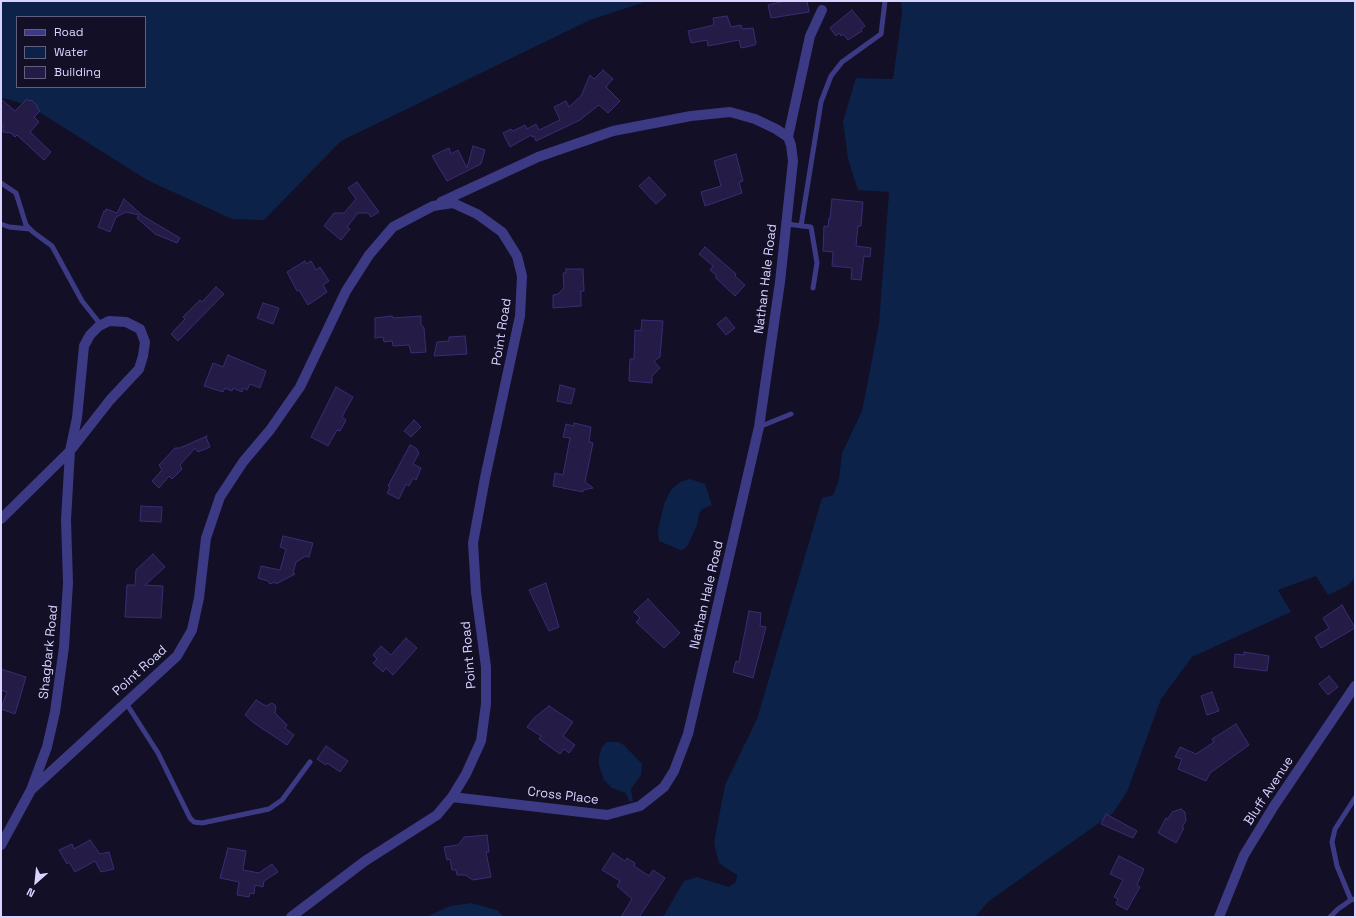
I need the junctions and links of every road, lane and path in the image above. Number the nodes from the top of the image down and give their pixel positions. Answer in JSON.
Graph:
{"nodes":[{"id":1,"x":885,"y":1,"type":"edge"},
{"id":2,"x":822,"y":10,"type":"dead end"},
{"id":3,"x":788,"y":137,"type":"junction"},
{"id":4,"x":1,"y":183,"type":"edge"},
{"id":5,"x":433,"y":206,"type":"junction"},
{"id":6,"x":1,"y":224,"type":"edge"},
{"id":7,"x":786,"y":224,"type":"junction"},
{"id":8,"x":801,"y":226,"type":"junction"},
{"id":9,"x":30,"y":229,"type":"junction"},
{"id":10,"x":813,"y":288,"type":"dead end"},
{"id":11,"x":101,"y":326,"type":"junction"},
{"id":12,"x":791,"y":414,"type":"dead end"},
{"id":13,"x":759,"y":427,"type":"junction"},
{"id":14,"x":70,"y":451,"type":"junction"},
{"id":15,"x":1,"y":519,"type":"edge"},
{"id":16,"x":1355,"y":686,"type":"edge"},
{"id":17,"x":125,"y":702,"type":"junction"},
{"id":18,"x":310,"y":762,"type":"dead end"},
{"id":19,"x":664,"y":787,"type":"joint"},
{"id":20,"x":31,"y":790,"type":"junction"},
{"id":21,"x":452,"y":797,"type":"junction"},
{"id":22,"x":1355,"y":798,"type":"edge"},
{"id":23,"x":1,"y":845,"type":"edge"},
{"id":24,"x":1353,"y":900,"type":"edge"},
{"id":25,"x":291,"y":917,"type":"edge"},
{"id":26,"x":1219,"y":917,"type":"edge"},
{"id":27,"x":1330,"y":917,"type":"edge"}],
"edges":[{"from":1,"to":8,"type":"lane"},
{"from":2,"to":3,"type":"street"},
{"from":3,"to":5,"type":"street"},
{"from":3,"to":7,"type":"street","name":"Nathan Hale Road"},
{"from":4,"to":9,"type":"lane"},
{"from":5,"to":17,"type":"street","name":"Point Road"},
{"from":5,"to":21,"type":"street","name":"Point Road"},
{"from":6,"to":9,"type":"lane"},
{"from":7,"to":8,"type":"lane"},
{"from":7,"to":13,"type":"street","name":"Nathan Hale Road"},
{"from":8,"to":10,"type":"lane"},
{"from":9,"to":11,"type":"lane"},
{"from":11,"to":14,"type":"street","name":"Shagbark Road"},
{"from":11,"to":14,"type":"street"},
{"from":12,"to":13,"type":"lane"},
{"from":13,"to":19,"type":"street","name":"Nathan Hale Road"},
{"from":14,"to":15,"type":"street"},
{"from":14,"to":20,"type":"street","name":"Shagbark Road"},
{"from":16,"to":26,"type":"street","name":"Bluff Avenue"},
{"from":17,"to":18,"type":"lane"},
{"from":17,"to":20,"type":"street","name":"Point Road"},
{"from":19,"to":21,"type":"street","name":"Cross Place"},
{"from":20,"to":23,"type":"street","name":"Shagbark Road"},
{"from":21,"to":25,"type":"street","name":"Point Road"},
{"from":22,"to":24,"type":"lane"},
{"from":24,"to":27,"type":"lane"}]}
